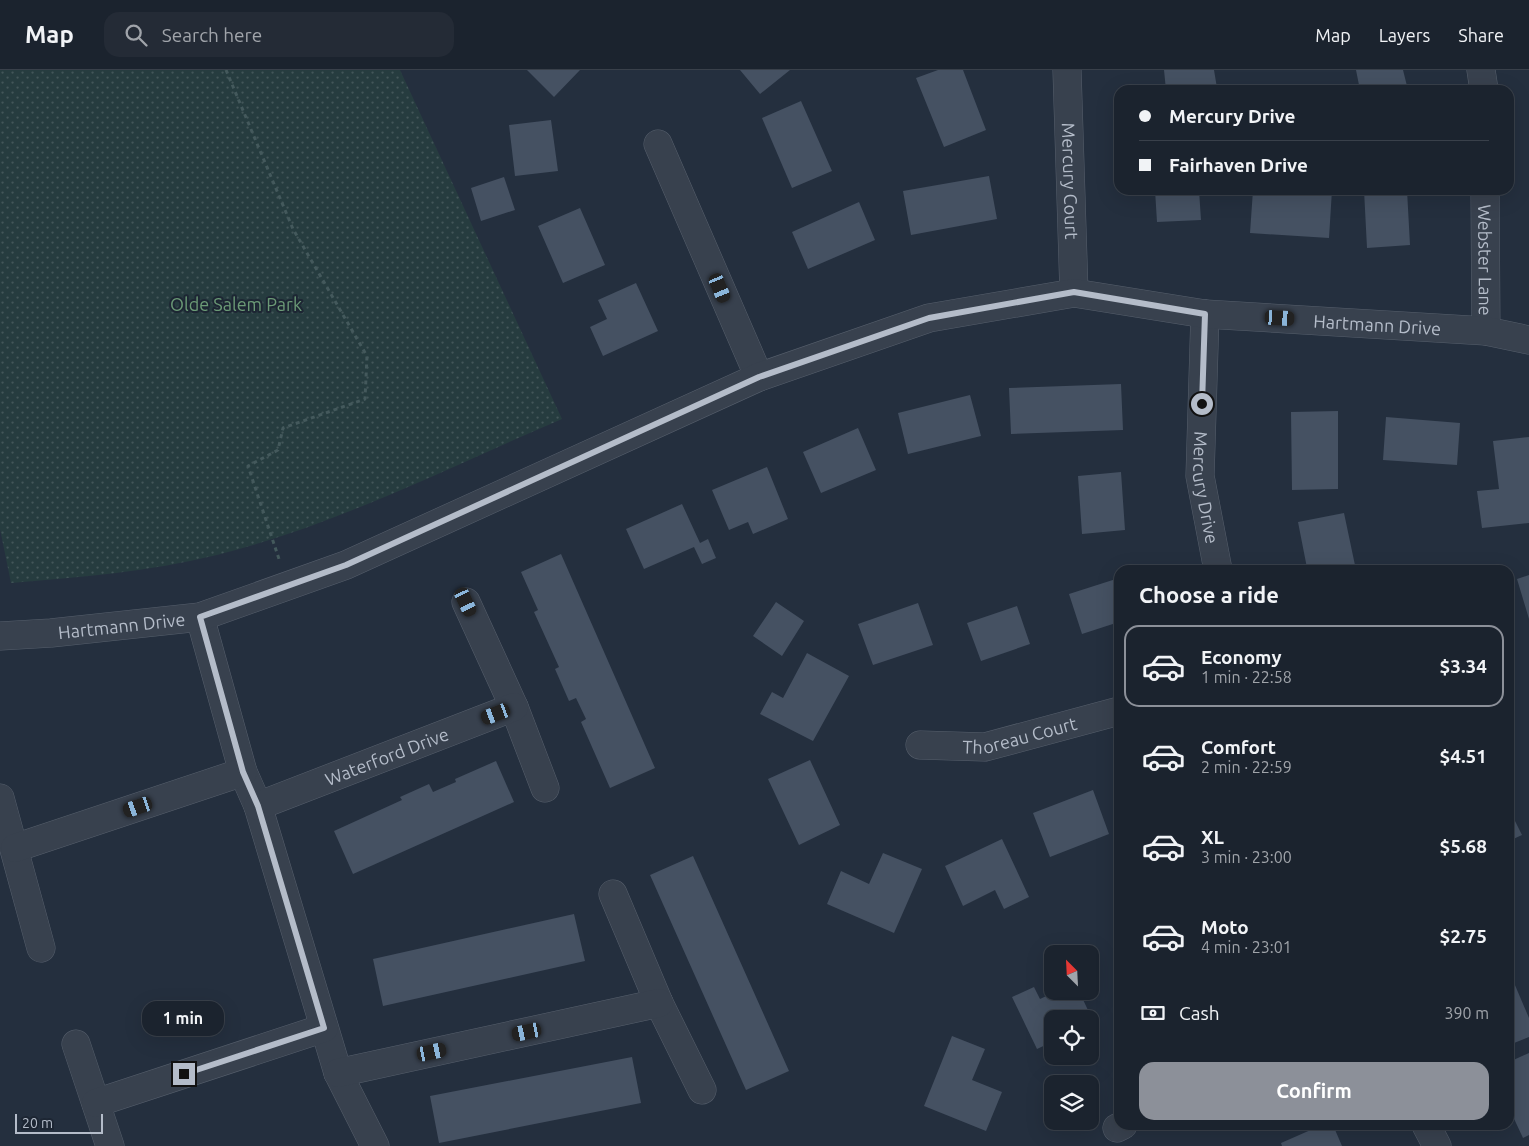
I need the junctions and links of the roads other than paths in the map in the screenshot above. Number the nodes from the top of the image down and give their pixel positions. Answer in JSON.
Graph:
{"nodes":[{"id":1,"x":1067,"y":70,"type":"edge"},
{"id":2,"x":1481,"y":70,"type":"edge"},
{"id":3,"x":1483,"y":85,"type":"edge"},
{"id":4,"x":658,"y":144,"type":"dead end"},
{"id":5,"x":1485,"y":195,"type":"edge"},
{"id":6,"x":1074,"y":292,"type":"junction"},
{"id":7,"x":1205,"y":314,"type":"junction"},
{"id":8,"x":1486,"y":331,"type":"junction"},
{"id":9,"x":1529,"y":340,"type":"edge"},
{"id":10,"x":759,"y":377,"type":"junction"},
{"id":11,"x":1217,"y":565,"type":"edge"},
{"id":12,"x":466,"y":602,"type":"dead end"},
{"id":13,"x":200,"y":617,"type":"junction"},
{"id":14,"x":0,"y":636,"type":"edge"},
{"id":15,"x":514,"y":707,"type":"junction"},
{"id":16,"x":1114,"y":712,"type":"edge"},
{"id":17,"x":920,"y":745,"type":"dead end"},
{"id":18,"x":243,"y":772,"type":"junction"},
{"id":19,"x":545,"y":788,"type":"dead end"},
{"id":20,"x":0,"y":798,"type":"edge"},
{"id":21,"x":258,"y":806,"type":"junction"},
{"id":22,"x":15,"y":848,"type":"junction"},
{"id":23,"x":613,"y":894,"type":"dead end"},
{"id":24,"x":41,"y":948,"type":"dead end"},
{"id":25,"x":659,"y":1003,"type":"junction"},
{"id":26,"x":324,"y":1028,"type":"junction"},
{"id":27,"x":76,"y":1044,"type":"dead end"},
{"id":28,"x":338,"y":1073,"type":"junction"},
{"id":29,"x":702,"y":1090,"type":"dead end"},
{"id":30,"x":96,"y":1102,"type":"junction"},
{"id":31,"x":1429,"y":1130,"type":"edge"},
{"id":32,"x":110,"y":1146,"type":"edge"},
{"id":33,"x":374,"y":1146,"type":"edge"},
{"id":34,"x":1437,"y":1146,"type":"edge"}],
"edges":[{"from":1,"to":6,"type":"street","name":"Mercury Court"},
{"from":2,"to":3,"type":"street"},
{"from":4,"to":10,"type":"street"},
{"from":5,"to":8,"type":"street","name":"Webster Lane"},
{"from":6,"to":7,"type":"street","name":"Hartmann Drive"},
{"from":6,"to":10,"type":"street","name":"Hartmann Drive"},
{"from":7,"to":8,"type":"street","name":"Hartmann Drive"},
{"from":7,"to":11,"type":"street","name":"Mercury Drive"},
{"from":8,"to":9,"type":"street","name":"Hartmann Drive"},
{"from":10,"to":13,"type":"street","name":"Hartmann Drive"},
{"from":12,"to":15,"type":"street"},
{"from":13,"to":14,"type":"street","name":"Hartmann Drive"},
{"from":13,"to":18,"type":"street"},
{"from":15,"to":19,"type":"street"},
{"from":15,"to":21,"type":"street","name":"Waterford Drive"},
{"from":16,"to":17,"type":"street","name":"Thoreau Court"},
{"from":18,"to":21,"type":"street"},
{"from":18,"to":22,"type":"street"},
{"from":20,"to":22,"type":"street"},
{"from":21,"to":26,"type":"street"},
{"from":22,"to":24,"type":"street"},
{"from":23,"to":25,"type":"street"},
{"from":25,"to":28,"type":"street"},
{"from":25,"to":29,"type":"street"},
{"from":26,"to":28,"type":"street"},
{"from":26,"to":30,"type":"street"},
{"from":27,"to":30,"type":"street"},
{"from":28,"to":33,"type":"street"},
{"from":30,"to":32,"type":"street"},
{"from":31,"to":34,"type":"street"}]}
